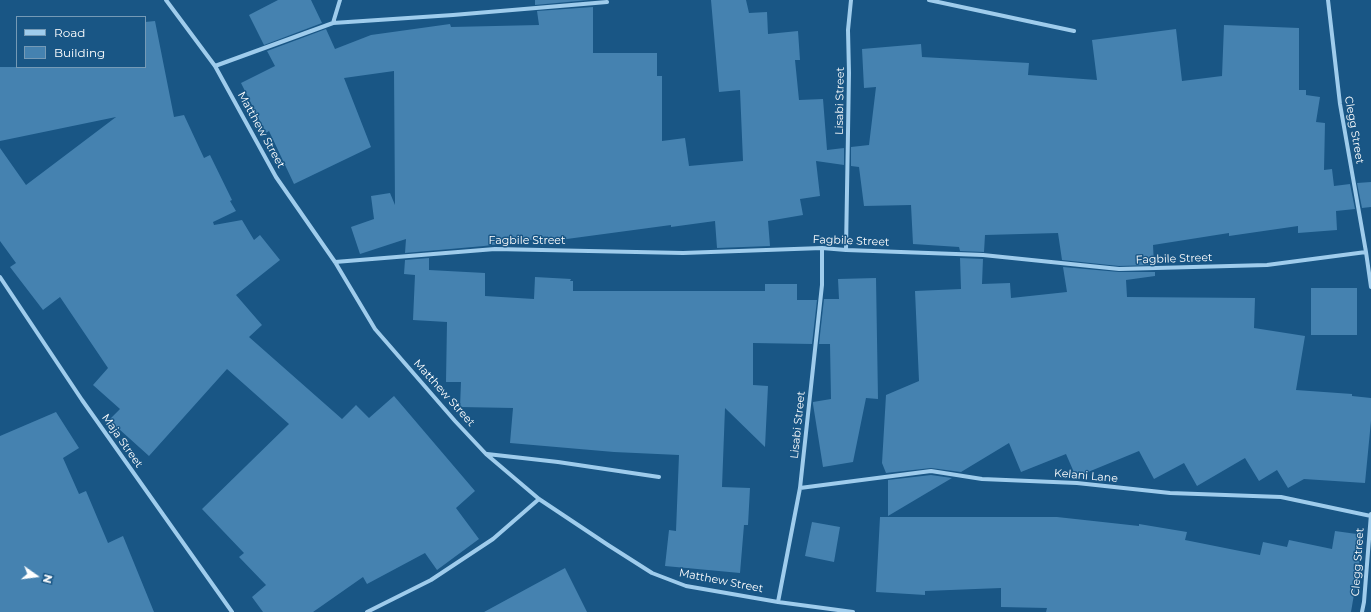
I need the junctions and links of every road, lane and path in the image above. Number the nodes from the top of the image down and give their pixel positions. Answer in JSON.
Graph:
{"nodes":[{"id":1,"x":166,"y":0,"type":"edge"},
{"id":2,"x":340,"y":0,"type":"edge"},
{"id":3,"x":851,"y":0,"type":"edge"},
{"id":4,"x":929,"y":0,"type":"edge"},
{"id":5,"x":1328,"y":0,"type":"edge"},
{"id":6,"x":607,"y":2,"type":"dead end"},
{"id":7,"x":333,"y":22,"type":"junction"},
{"id":8,"x":1074,"y":31,"type":"dead end"},
{"id":9,"x":215,"y":66,"type":"junction"},
{"id":10,"x":822,"y":248,"type":"junction"},
{"id":11,"x":846,"y":250,"type":"junction"},
{"id":12,"x":1366,"y":252,"type":"junction"},
{"id":13,"x":335,"y":262,"type":"junction"},
{"id":14,"x":0,"y":277,"type":"edge"},
{"id":15,"x":1371,"y":287,"type":"edge"},
{"id":16,"x":486,"y":454,"type":"junction"},
{"id":17,"x":659,"y":477,"type":"dead end"},
{"id":18,"x":800,"y":488,"type":"junction"},
{"id":19,"x":539,"y":499,"type":"junction"},
{"id":20,"x":1371,"y":515,"type":"edge"},
{"id":21,"x":778,"y":602,"type":"junction"},
{"id":22,"x":232,"y":612,"type":"edge"},
{"id":23,"x":367,"y":612,"type":"edge"},
{"id":24,"x":853,"y":612,"type":"edge"},
{"id":25,"x":1362,"y":612,"type":"edge"}],
"edges":[{"from":1,"to":9,"type":"street","name":"Matthew Street"},
{"from":2,"to":7,"type":"street"},
{"from":3,"to":11,"type":"street","name":"Lisabi Street"},
{"from":4,"to":8,"type":"street"},
{"from":5,"to":12,"type":"street","name":"Clegg Street"},
{"from":6,"to":7,"type":"street"},
{"from":7,"to":9,"type":"street"},
{"from":9,"to":13,"type":"street","name":"Matthew Street"},
{"from":10,"to":11,"type":"street","name":"Fagbile Street"},
{"from":10,"to":13,"type":"street","name":"Fagbile Street"},
{"from":10,"to":18,"type":"street","name":"Lisabi Street"},
{"from":11,"to":12,"type":"street","name":"Fagbile Street"},
{"from":12,"to":15,"type":"street","name":"Clegg Street"},
{"from":13,"to":16,"type":"street","name":"Matthew Street"},
{"from":14,"to":22,"type":"street","name":"Maja Street"},
{"from":16,"to":17,"type":"street"},
{"from":16,"to":19,"type":"street","name":"Matthew Street"},
{"from":18,"to":20,"type":"street","name":"Kelani Lane"},
{"from":18,"to":21,"type":"street","name":"Lisabi Street"},
{"from":19,"to":21,"type":"street","name":"Matthew Street"},
{"from":19,"to":23,"type":"street"},
{"from":20,"to":25,"type":"street","name":"Clegg Street"},
{"from":21,"to":24,"type":"street","name":"Matthew Street"}]}
